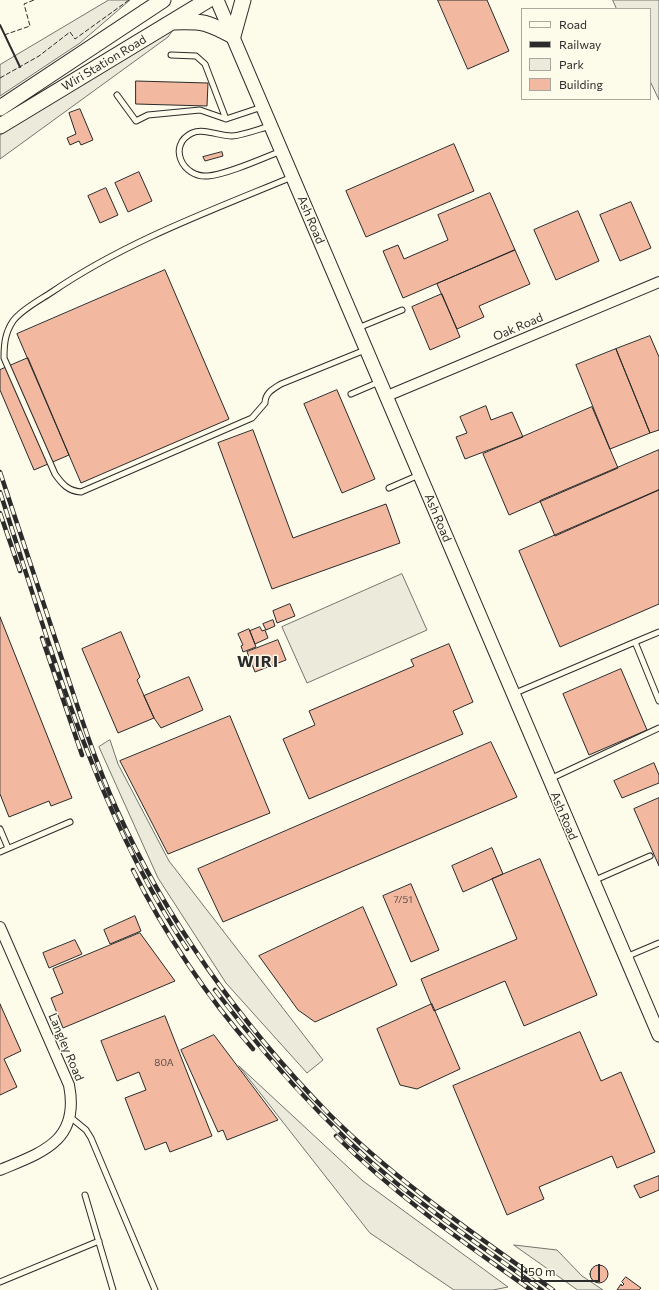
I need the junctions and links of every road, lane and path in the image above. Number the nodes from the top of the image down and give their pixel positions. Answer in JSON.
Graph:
{"nodes":[{"id":1,"x":208,"y":0,"type":"edge"},
{"id":2,"x":217,"y":0,"type":"edge"},
{"id":3,"x":243,"y":0,"type":"edge"},
{"id":4,"x":160,"y":1,"type":"edge"},
{"id":5,"x":170,"y":22,"type":"junction"},
{"id":6,"x":233,"y":36,"type":"junction"},
{"id":7,"x":171,"y":55,"type":"dead end"},
{"id":8,"x":117,"y":95,"type":"dead end"},
{"id":9,"x":263,"y":106,"type":"junction"},
{"id":10,"x":0,"y":108,"type":"edge"},
{"id":11,"x":226,"y":119,"type":"junction"},
{"id":12,"x":271,"y":125,"type":"junction"},
{"id":13,"x":0,"y":126,"type":"edge"},
{"id":14,"x":282,"y":151,"type":"junction"},
{"id":15,"x":293,"y":176,"type":"junction"},
{"id":16,"x":659,"y":282,"type":"edge"},
{"id":17,"x":402,"y":310,"type":"dead end"},
{"id":18,"x":357,"y":328,"type":"junction"},
{"id":19,"x":366,"y":350,"type":"junction"},
{"id":20,"x":380,"y":382,"type":"junction"},
{"id":21,"x":351,"y":394,"type":"dead end"},
{"id":22,"x":387,"y":396,"type":"junction"},
{"id":23,"x":419,"y":475,"type":"junction"},
{"id":24,"x":389,"y":488,"type":"dead end"},
{"id":25,"x":659,"y":632,"type":"edge"},
{"id":26,"x":635,"y":642,"type":"junction"},
{"id":27,"x":512,"y":694,"type":"junction"},
{"id":28,"x":659,"y":701,"type":"edge"},
{"id":29,"x":659,"y":728,"type":"edge"},
{"id":30,"x":549,"y":780,"type":"junction"},
{"id":31,"x":70,"y":822,"type":"dead end"},
{"id":32,"x":0,"y":829,"type":"edge"},
{"id":33,"x":8,"y":848,"type":"junction"},
{"id":34,"x":0,"y":852,"type":"edge"},
{"id":35,"x":650,"y":856,"type":"dead end"},
{"id":36,"x":592,"y":881,"type":"junction"},
{"id":37,"x":0,"y":927,"type":"edge"},
{"id":38,"x":659,"y":943,"type":"edge"},
{"id":39,"x":625,"y":958,"type":"junction"},
{"id":40,"x":659,"y":1035,"type":"edge"},
{"id":41,"x":69,"y":1116,"type":"junction"},
{"id":42,"x":0,"y":1170,"type":"edge"},
{"id":43,"x":85,"y":1195,"type":"dead end"},
{"id":44,"x":99,"y":1241,"type":"junction"},
{"id":45,"x":0,"y":1282,"type":"edge"},
{"id":46,"x":113,"y":1290,"type":"edge"},
{"id":47,"x":156,"y":1290,"type":"edge"}],
"edges":[{"from":1,"to":5,"type":"main road","name":"Wiri Station Road"},
{"from":2,"to":6,"type":"main road","name":"Ash Road"},
{"from":3,"to":6,"type":"main road"},
{"from":4,"to":10,"type":"main road","name":"Wiri Station Road"},
{"from":5,"to":6,"type":"main road"},
{"from":5,"to":13,"type":"main road","name":"Wiri Station Road"},
{"from":6,"to":9,"type":"main road","name":"Ash Road"},
{"from":7,"to":11,"type":"lane"},
{"from":8,"to":11,"type":"lane"},
{"from":9,"to":11,"type":"lane"},
{"from":9,"to":12,"type":"main road","name":"Ash Road"},
{"from":12,"to":14,"type":"main road","name":"Ash Road"},
{"from":12,"to":14,"type":"lane"},
{"from":14,"to":15,"type":"main road","name":"Ash Road"},
{"from":15,"to":18,"type":"main road","name":"Ash Road"},
{"from":15,"to":19,"type":"lane"},
{"from":16,"to":22,"type":"street","name":"Oak Road"},
{"from":17,"to":18,"type":"lane"},
{"from":18,"to":19,"type":"main road","name":"Ash Road"},
{"from":19,"to":20,"type":"main road","name":"Ash Road"},
{"from":20,"to":21,"type":"lane"},
{"from":20,"to":22,"type":"main road","name":"Ash Road"},
{"from":22,"to":23,"type":"main road","name":"Ash Road"},
{"from":23,"to":24,"type":"lane"},
{"from":23,"to":27,"type":"main road","name":"Ash Road"},
{"from":25,"to":26,"type":"lane"},
{"from":26,"to":27,"type":"lane"},
{"from":26,"to":28,"type":"lane"},
{"from":27,"to":30,"type":"main road","name":"Ash Road"},
{"from":29,"to":30,"type":"lane"},
{"from":30,"to":36,"type":"main road","name":"Ash Road"},
{"from":31,"to":33,"type":"lane"},
{"from":32,"to":33,"type":"lane"},
{"from":33,"to":34,"type":"lane"},
{"from":35,"to":36,"type":"lane"},
{"from":36,"to":39,"type":"main road","name":"Ash Road"},
{"from":37,"to":41,"type":"street","name":"Langley Road"},
{"from":38,"to":39,"type":"lane"},
{"from":39,"to":40,"type":"main road","name":"Ash Road"},
{"from":41,"to":42,"type":"street","name":"Langley Road"},
{"from":41,"to":47,"type":"lane"},
{"from":43,"to":44,"type":"lane"},
{"from":44,"to":45,"type":"lane"},
{"from":44,"to":46,"type":"lane"}]}
